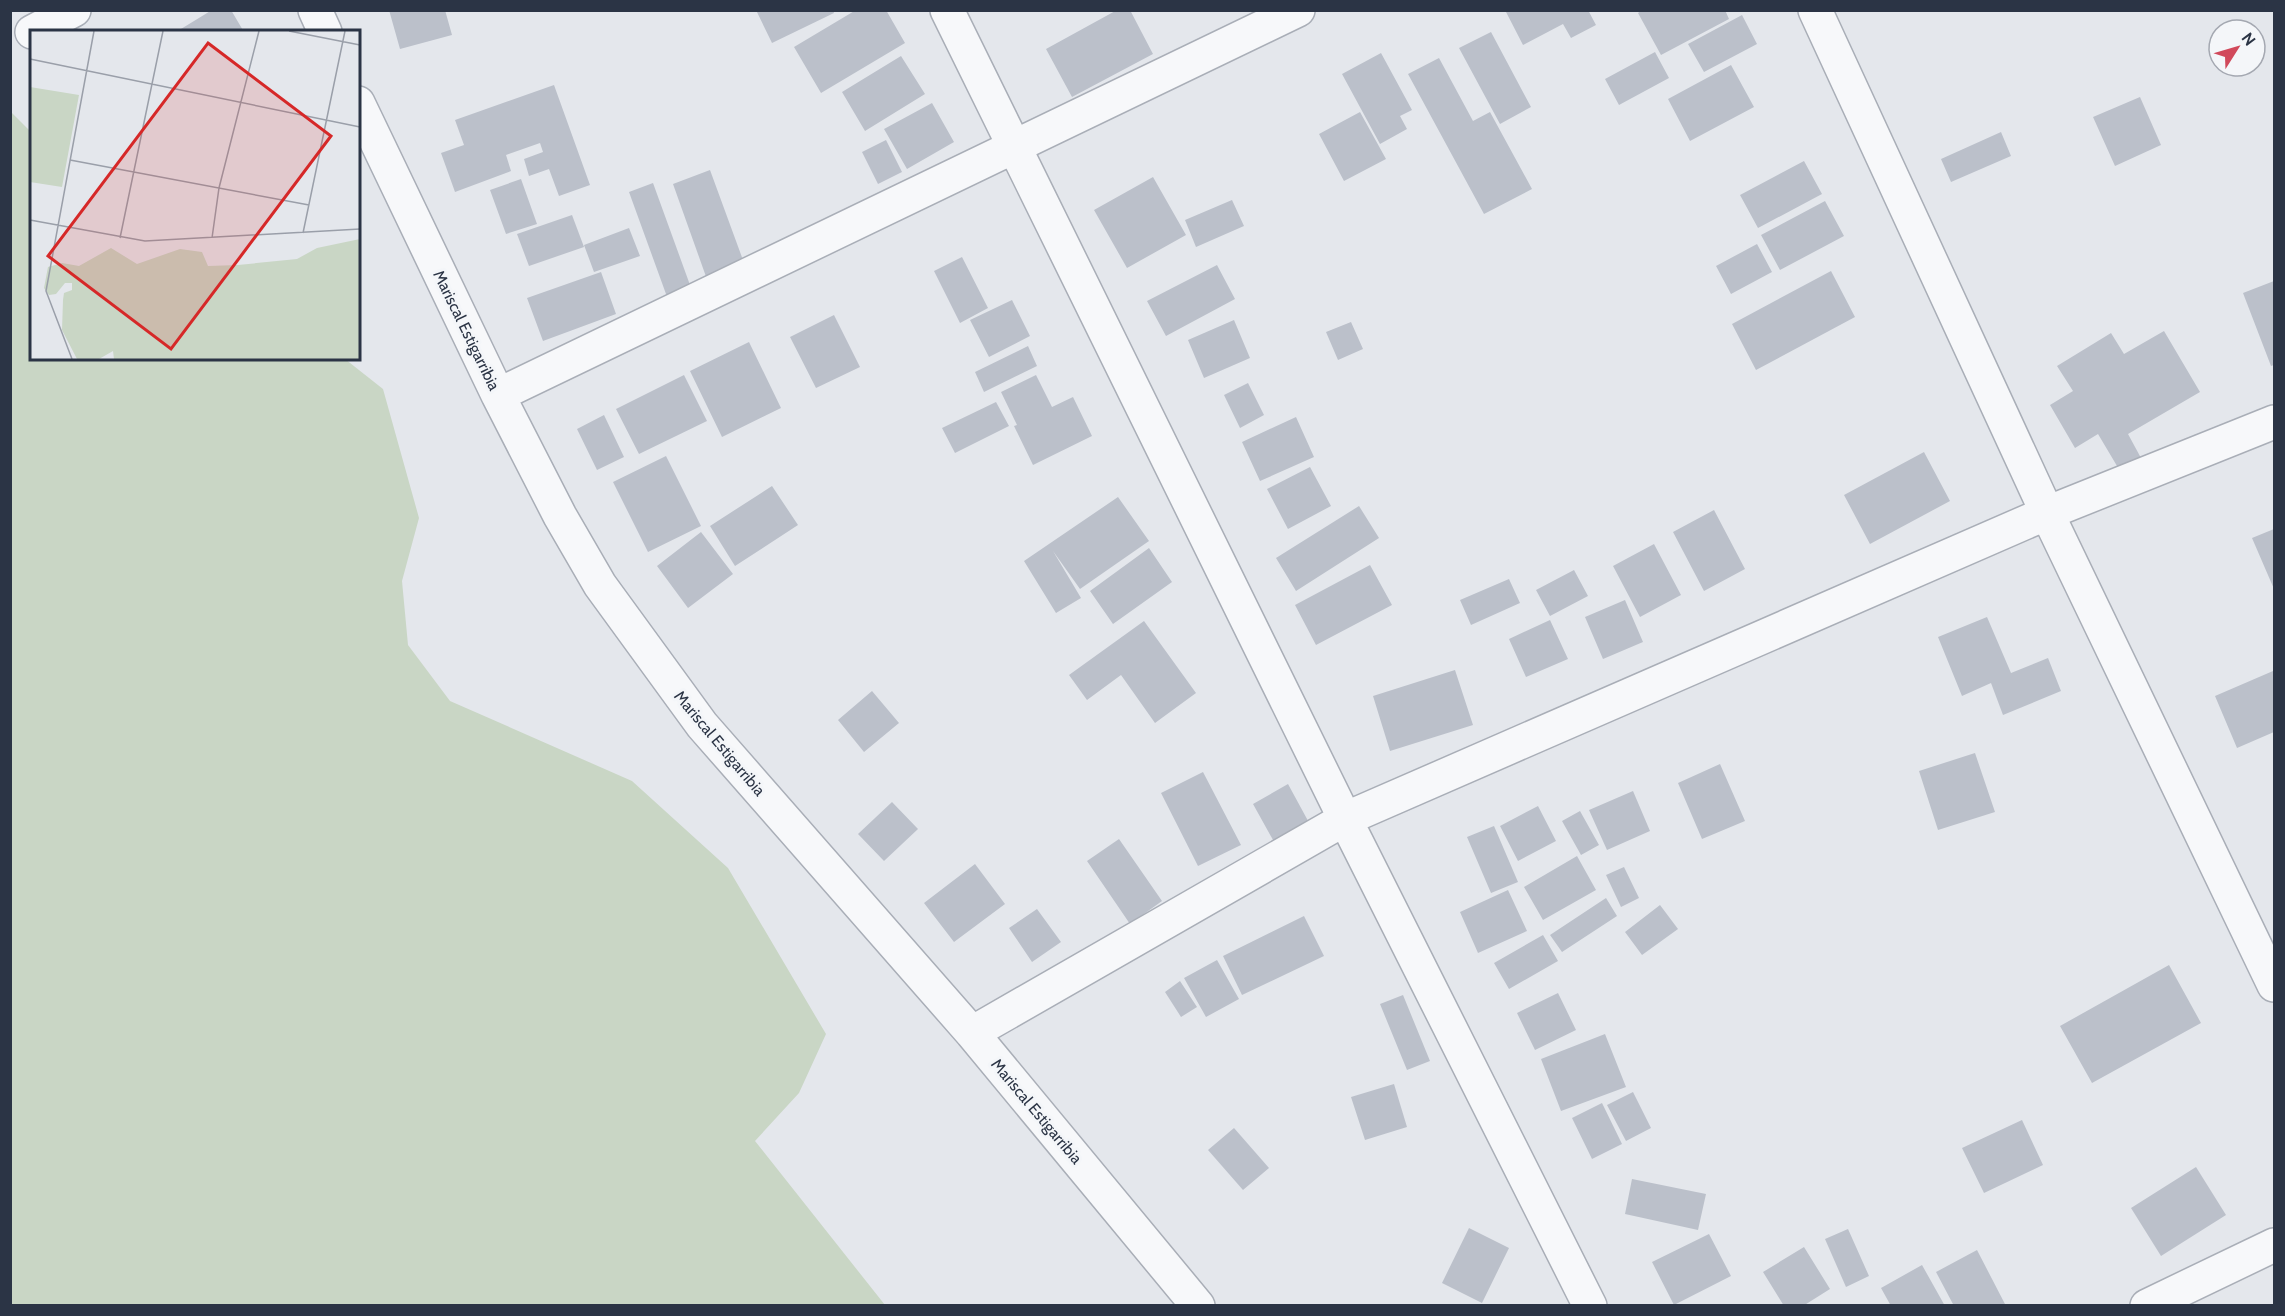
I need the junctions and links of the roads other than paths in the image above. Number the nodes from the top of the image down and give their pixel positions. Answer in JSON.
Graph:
{"nodes":[{"id":1,"x":74,"y":10,"type":"edge"},
{"id":2,"x":315,"y":10,"type":"edge"},
{"id":3,"x":947,"y":10,"type":"edge"},
{"id":4,"x":1298,"y":10,"type":"edge"},
{"id":5,"x":1815,"y":10,"type":"edge"},
{"id":6,"x":36,"y":30,"type":"edge"},
{"id":7,"x":324,"y":30,"type":"edge"},
{"id":8,"x":30,"y":33,"type":"edge"},
{"id":9,"x":10,"y":42,"type":"edge"},
{"id":10,"x":360,"y":107,"type":"edge"},
{"id":11,"x":1014,"y":147,"type":"junction"},
{"id":12,"x":498,"y":395,"type":"junction"},
{"id":13,"x":2274,"y":422,"type":"edge"},
{"id":14,"x":2047,"y":513,"type":"junction"},
{"id":15,"x":1344,"y":819,"type":"junction"},
{"id":16,"x":2274,"y":985,"type":"edge"},
{"id":17,"x":972,"y":1033,"type":"junction"},
{"id":18,"x":2274,"y":1245,"type":"edge"},
{"id":19,"x":1198,"y":1305,"type":"edge"},
{"id":20,"x":1590,"y":1305,"type":"edge"},
{"id":21,"x":2147,"y":1305,"type":"edge"}],
"edges":[{"from":1,"to":6,"type":"street"},
{"from":2,"to":7,"type":"street"},
{"from":3,"to":11,"type":"street"},
{"from":4,"to":11,"type":"street"},
{"from":5,"to":14,"type":"street"},
{"from":8,"to":9,"type":"street"},
{"from":10,"to":12,"type":"street","name":"Mariscal Estigarribia"},
{"from":11,"to":12,"type":"street"},
{"from":11,"to":15,"type":"street"},
{"from":12,"to":17,"type":"street","name":"Mariscal Estigarribia"},
{"from":13,"to":14,"type":"street"},
{"from":14,"to":15,"type":"street"},
{"from":14,"to":16,"type":"street"},
{"from":15,"to":17,"type":"street"},
{"from":15,"to":20,"type":"street"},
{"from":17,"to":19,"type":"street","name":"Mariscal Estigarribia"},
{"from":18,"to":21,"type":"street"}]}
